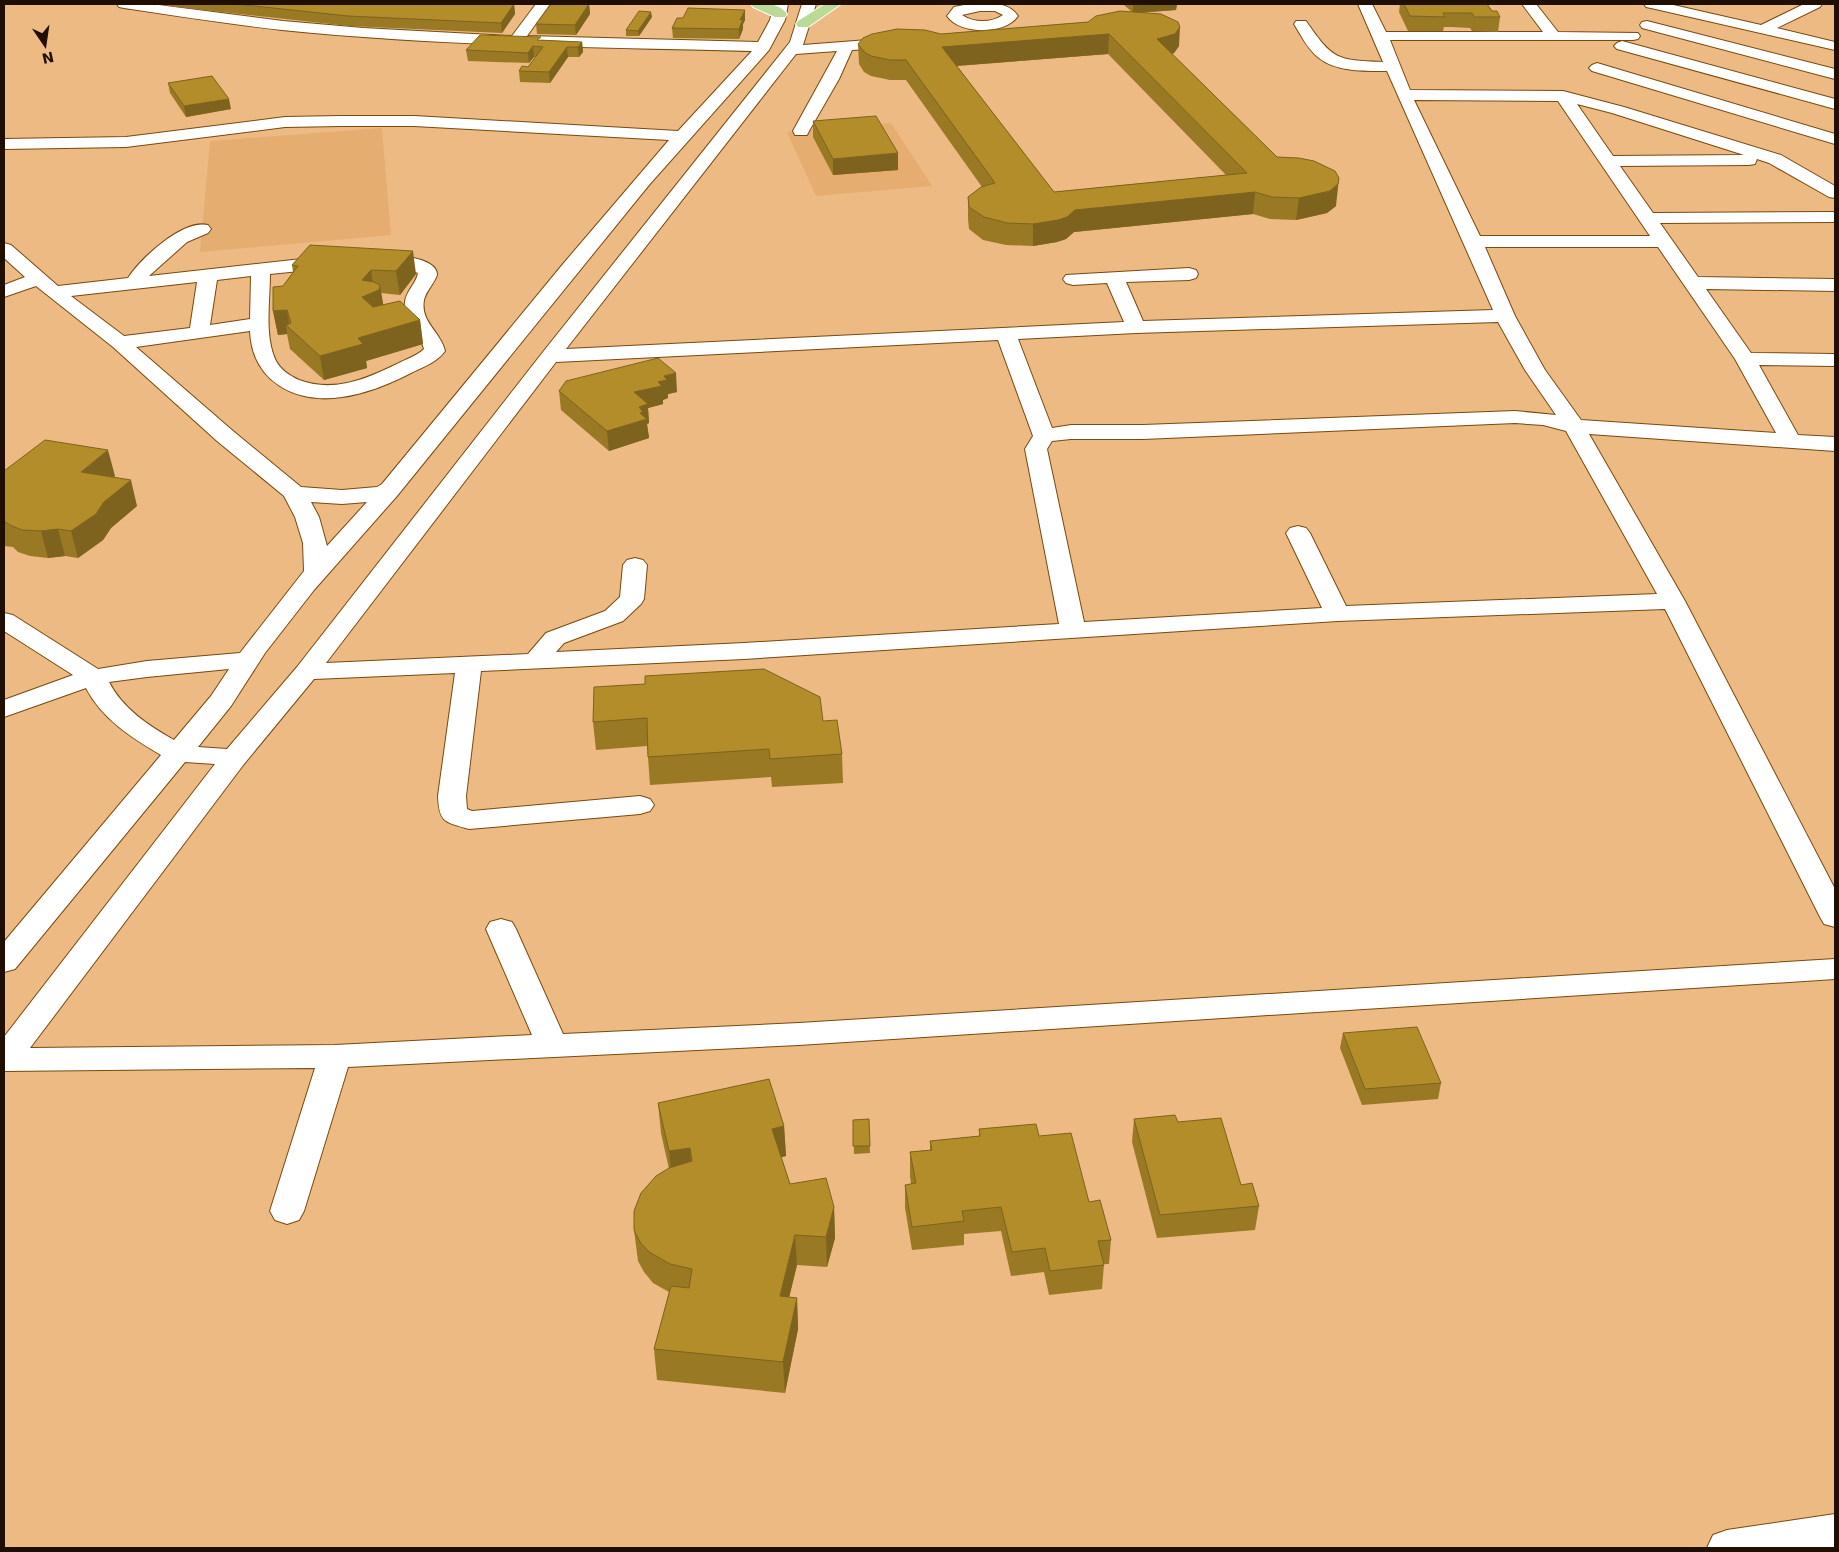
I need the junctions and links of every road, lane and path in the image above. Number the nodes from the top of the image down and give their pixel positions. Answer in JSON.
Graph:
{"nodes":[{"id":1,"x":124,"y":4,"type":"edge"},
{"id":2,"x":543,"y":4,"type":"edge"},
{"id":3,"x":624,"y":4,"type":"edge"},
{"id":4,"x":631,"y":4,"type":"edge"},
{"id":5,"x":758,"y":4,"type":"edge"},
{"id":6,"x":834,"y":4,"type":"edge"},
{"id":7,"x":1365,"y":4,"type":"edge"},
{"id":8,"x":1529,"y":4,"type":"edge"},
{"id":9,"x":1652,"y":4,"type":"edge"},
{"id":10,"x":1815,"y":4,"type":"edge"},
{"id":11,"x":974,"y":5,"type":"edge"},
{"id":12,"x":1674,"y":8,"type":"junction"},
{"id":13,"x":780,"y":9,"type":"edge"},
{"id":14,"x":806,"y":14,"type":"edge"},
{"id":15,"x":1300,"y":24,"type":"dead end"},
{"id":16,"x":1647,"y":25,"type":"junction"},
{"id":17,"x":994,"y":29,"type":"junction"},
{"id":18,"x":1764,"y":29,"type":"junction"},
{"id":19,"x":1017,"y":32,"type":"edge"},
{"id":20,"x":1381,"y":36,"type":"junction"},
{"id":21,"x":1554,"y":36,"type":"junction"},
{"id":22,"x":960,"y":37,"type":"edge"},
{"id":23,"x":516,"y":40,"type":"junction"},
{"id":24,"x":912,"y":41,"type":"edge"},
{"id":25,"x":1628,"y":41,"type":"junction"},
{"id":26,"x":1835,"y":46,"type":"edge"},
{"id":27,"x":764,"y":47,"type":"junction"},
{"id":28,"x":800,"y":50,"type":"junction"},
{"id":29,"x":843,"y":52,"type":"junction"},
{"id":30,"x":1779,"y":60,"type":"junction"},
{"id":31,"x":1393,"y":67,"type":"junction"},
{"id":32,"x":1597,"y":68,"type":"junction"},
{"id":33,"x":1835,"y":74,"type":"edge"},
{"id":34,"x":1736,"y":78,"type":"junction"},
{"id":35,"x":1575,"y":87,"type":"junction"},
{"id":36,"x":1404,"y":95,"type":"junction"},
{"id":37,"x":1835,"y":104,"type":"edge"},
{"id":38,"x":800,"y":131,"type":"dead end"},
{"id":39,"x":681,"y":136,"type":"junction"},
{"id":40,"x":1835,"y":139,"type":"edge"},
{"id":41,"x":4,"y":144,"type":"edge"},
{"id":42,"x":1775,"y":159,"type":"junction"},
{"id":43,"x":1608,"y":161,"type":"junction"},
{"id":44,"x":1835,"y":193,"type":"edge"},
{"id":45,"x":1835,"y":217,"type":"edge"},
{"id":46,"x":1648,"y":218,"type":"junction"},
{"id":47,"x":202,"y":229,"type":"dead end"},
{"id":48,"x":1663,"y":241,"type":"junction"},
{"id":49,"x":1473,"y":242,"type":"junction"},
{"id":50,"x":613,"y":246,"type":"junction"},
{"id":51,"x":4,"y":249,"type":"edge"},
{"id":52,"x":262,"y":269,"type":"junction"},
{"id":53,"x":1188,"y":274,"type":"dead end"},
{"id":54,"x":208,"y":276,"type":"junction"},
{"id":55,"x":1114,"y":278,"type":"junction"},
{"id":56,"x":38,"y":279,"type":"junction"},
{"id":57,"x":1073,"y":279,"type":"dead end"},
{"id":58,"x":134,"y":283,"type":"junction"},
{"id":59,"x":1692,"y":283,"type":"junction"},
{"id":60,"x":7,"y":285,"type":"edge"},
{"id":61,"x":1835,"y":285,"type":"edge"},
{"id":62,"x":54,"y":292,"type":"junction"},
{"id":63,"x":1505,"y":316,"type":"junction"},
{"id":64,"x":260,"y":324,"type":"junction"},
{"id":65,"x":1136,"y":327,"type":"junction"},
{"id":66,"x":199,"y":332,"type":"junction"},
{"id":67,"x":1006,"y":333,"type":"junction"},
{"id":68,"x":120,"y":343,"type":"junction"},
{"id":69,"x":550,"y":356,"type":"junction"},
{"id":70,"x":1745,"y":359,"type":"junction"},
{"id":71,"x":1835,"y":360,"type":"edge"},
{"id":72,"x":1574,"y":426,"type":"junction"},
{"id":73,"x":1044,"y":436,"type":"junction"},
{"id":74,"x":1791,"y":441,"type":"junction"},
{"id":75,"x":1835,"y":444,"type":"edge"},
{"id":76,"x":388,"y":491,"type":"junction"},
{"id":77,"x":294,"y":492,"type":"junction"},
{"id":78,"x":1298,"y":533,"type":"dead end"},
{"id":79,"x":635,"y":565,"type":"dead end"},
{"id":80,"x":316,"y":572,"type":"junction"},
{"id":81,"x":1673,"y":601,"type":"junction"},
{"id":82,"x":1338,"y":614,"type":"junction"},
{"id":83,"x":4,"y":620,"type":"edge"},
{"id":84,"x":1073,"y":629,"type":"junction"},
{"id":85,"x":247,"y":660,"type":"junction"},
{"id":86,"x":535,"y":661,"type":"junction"},
{"id":87,"x":469,"y":664,"type":"junction"},
{"id":88,"x":306,"y":672,"type":"junction"},
{"id":89,"x":93,"y":677,"type":"junction"},
{"id":90,"x":4,"y":709,"type":"edge"},
{"id":91,"x":177,"y":753,"type":"junction"},
{"id":92,"x":234,"y":758,"type":"junction"},
{"id":93,"x":640,"y":804,"type":"dead end"},
{"id":94,"x":1835,"y":917,"type":"edge"},
{"id":95,"x":501,"y":929,"type":"dead end"},
{"id":96,"x":4,"y":962,"type":"edge"},
{"id":97,"x":1835,"y":969,"type":"edge"},
{"id":98,"x":552,"y":1045,"type":"junction"},
{"id":99,"x":335,"y":1056,"type":"junction"},
{"id":100,"x":4,"y":1060,"type":"edge"},
{"id":101,"x":287,"y":1211,"type":"dead end"},
{"id":102,"x":1835,"y":1532,"type":"edge"},
{"id":103,"x":1727,"y":1548,"type":"edge"}],
"edges":[{"from":1,"to":23,"type":"street"},
{"from":2,"to":23,"type":"street"},
{"from":3,"to":4,"type":"path"},
{"from":5,"to":13,"type":"highway"},
{"from":6,"to":14,"type":"highway"},
{"from":7,"to":20,"type":"street"},
{"from":8,"to":21,"type":"street"},
{"from":9,"to":12,"type":"street"},
{"from":10,"to":18,"type":"street"},
{"from":11,"to":17,"type":"street"},
{"from":11,"to":17,"type":"street"},
{"from":12,"to":16,"type":"street"},
{"from":12,"to":18,"type":"street"},
{"from":13,"to":27,"type":"street"},
{"from":14,"to":28,"type":"street"},
{"from":15,"to":31,"type":"street"},
{"from":16,"to":25,"type":"street"},
{"from":16,"to":30,"type":"street"},
{"from":17,"to":19,"type":"street"},
{"from":17,"to":22,"type":"street"},
{"from":18,"to":26,"type":"street"},
{"from":20,"to":21,"type":"street"},
{"from":20,"to":31,"type":"street"},
{"from":21,"to":25,"type":"street"},
{"from":23,"to":27,"type":"street"},
{"from":24,"to":29,"type":"street"},
{"from":25,"to":32,"type":"street"},
{"from":25,"to":34,"type":"street"},
{"from":27,"to":39,"type":"street"},
{"from":28,"to":29,"type":"street"},
{"from":28,"to":50,"type":"street"},
{"from":29,"to":38,"type":"street"},
{"from":30,"to":33,"type":"street"},
{"from":30,"to":34,"type":"street"},
{"from":31,"to":36,"type":"street"},
{"from":32,"to":35,"type":"street"},
{"from":32,"to":40,"type":"street"},
{"from":34,"to":37,"type":"street"},
{"from":35,"to":36,"type":"street"},
{"from":35,"to":42,"type":"street"},
{"from":35,"to":43,"type":"street"},
{"from":36,"to":49,"type":"street"},
{"from":39,"to":41,"type":"street"},
{"from":39,"to":50,"type":"street"},
{"from":42,"to":43,"type":"street"},
{"from":42,"to":44,"type":"street"},
{"from":43,"to":46,"type":"street"},
{"from":45,"to":46,"type":"street"},
{"from":46,"to":48,"type":"street"},
{"from":47,"to":58,"type":"street"},
{"from":48,"to":49,"type":"street"},
{"from":48,"to":59,"type":"street"},
{"from":49,"to":63,"type":"street"},
{"from":50,"to":69,"type":"street"},
{"from":50,"to":76,"type":"street"},
{"from":51,"to":56,"type":"street"},
{"from":52,"to":54,"type":"street"},
{"from":52,"to":64,"type":"street"},
{"from":52,"to":64,"type":"street"},
{"from":53,"to":55,"type":"street"},
{"from":54,"to":58,"type":"street"},
{"from":54,"to":66,"type":"street"},
{"from":55,"to":57,"type":"street"},
{"from":55,"to":65,"type":"street"},
{"from":56,"to":60,"type":"street"},
{"from":56,"to":62,"type":"street"},
{"from":58,"to":62,"type":"street"},
{"from":59,"to":61,"type":"street"},
{"from":59,"to":70,"type":"street"},
{"from":62,"to":68,"type":"street"},
{"from":63,"to":65,"type":"street"},
{"from":63,"to":72,"type":"street"},
{"from":64,"to":66,"type":"street"},
{"from":65,"to":67,"type":"street"},
{"from":66,"to":68,"type":"street"},
{"from":67,"to":69,"type":"street"},
{"from":67,"to":73,"type":"street"},
{"from":68,"to":77,"type":"street"},
{"from":69,"to":88,"type":"street"},
{"from":70,"to":71,"type":"street"},
{"from":70,"to":74,"type":"street"},
{"from":72,"to":73,"type":"street"},
{"from":72,"to":74,"type":"street"},
{"from":72,"to":81,"type":"street"},
{"from":73,"to":84,"type":"street"},
{"from":74,"to":75,"type":"street"},
{"from":76,"to":77,"type":"street"},
{"from":76,"to":80,"type":"street"},
{"from":77,"to":80,"type":"street"},
{"from":78,"to":82,"type":"street"},
{"from":79,"to":86,"type":"street"},
{"from":80,"to":85,"type":"street"},
{"from":81,"to":82,"type":"street"},
{"from":81,"to":94,"type":"street"},
{"from":82,"to":84,"type":"street"},
{"from":83,"to":89,"type":"street"},
{"from":84,"to":86,"type":"street"},
{"from":85,"to":89,"type":"street"},
{"from":85,"to":91,"type":"street"},
{"from":86,"to":87,"type":"street"},
{"from":87,"to":88,"type":"street"},
{"from":87,"to":93,"type":"street"},
{"from":88,"to":92,"type":"street"},
{"from":89,"to":90,"type":"street"},
{"from":89,"to":91,"type":"street"},
{"from":91,"to":92,"type":"street"},
{"from":91,"to":96,"type":"street"},
{"from":92,"to":100,"type":"street"},
{"from":95,"to":98,"type":"street"},
{"from":97,"to":98,"type":"street"},
{"from":98,"to":99,"type":"street"},
{"from":99,"to":100,"type":"street"},
{"from":99,"to":101,"type":"street"},
{"from":102,"to":103,"type":"street"}]}
